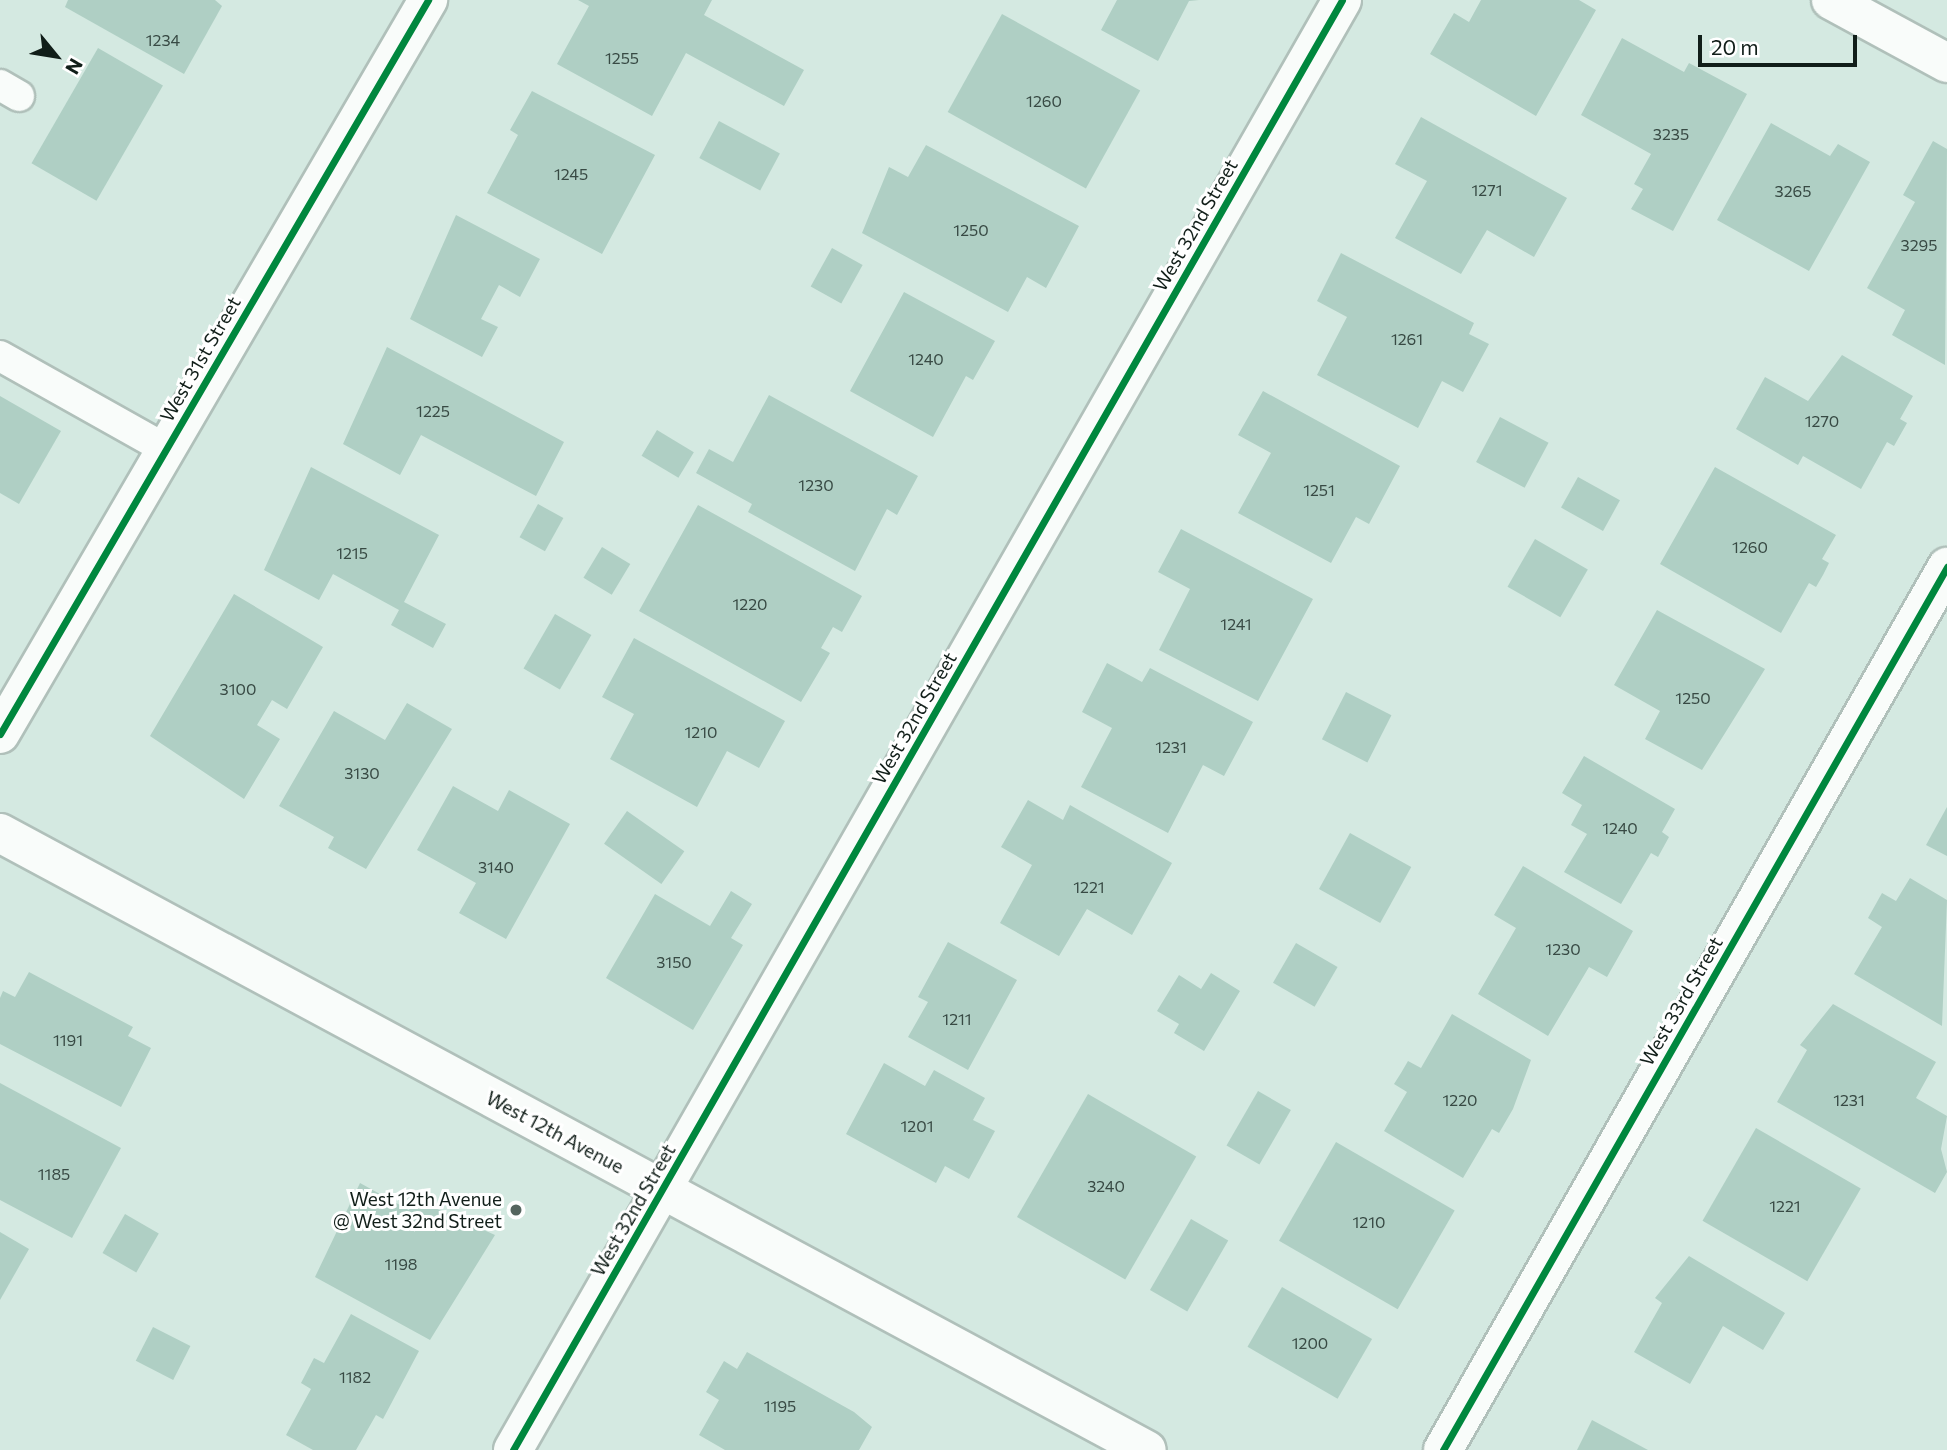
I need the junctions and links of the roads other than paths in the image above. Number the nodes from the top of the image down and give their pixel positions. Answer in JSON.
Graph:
{"nodes":[{"id":1,"x":428,"y":0,"type":"edge"},
{"id":2,"x":1342,"y":0,"type":"edge"},
{"id":3,"x":1831,"y":0,"type":"edge"},
{"id":4,"x":1947,"y":63,"type":"edge"},
{"id":5,"x":0,"y":356,"type":"edge"},
{"id":6,"x":166,"y":449,"type":"junction"},
{"id":7,"x":1947,"y":567,"type":"edge"},
{"id":8,"x":0,"y":734,"type":"edge"},
{"id":9,"x":0,"y":833,"type":"edge"},
{"id":10,"x":663,"y":1190,"type":"junction"},
{"id":11,"x":513,"y":1450,"type":"edge"},
{"id":12,"x":1147,"y":1450,"type":"edge"},
{"id":13,"x":1443,"y":1450,"type":"edge"}],
"edges":[{"from":1,"to":6,"type":"street","name":"West 31st Street"},
{"from":2,"to":10,"type":"street","name":"West 32nd Street"},
{"from":3,"to":4,"type":"street"},
{"from":5,"to":6,"type":"lane"},
{"from":6,"to":8,"type":"street","name":"West 31st Street"},
{"from":7,"to":13,"type":"street","name":"West 33rd Street"},
{"from":9,"to":10,"type":"street","name":"West 12th Avenue"},
{"from":10,"to":11,"type":"street","name":"West 32nd Street"},
{"from":10,"to":12,"type":"street","name":"West 12th Avenue"}]}
